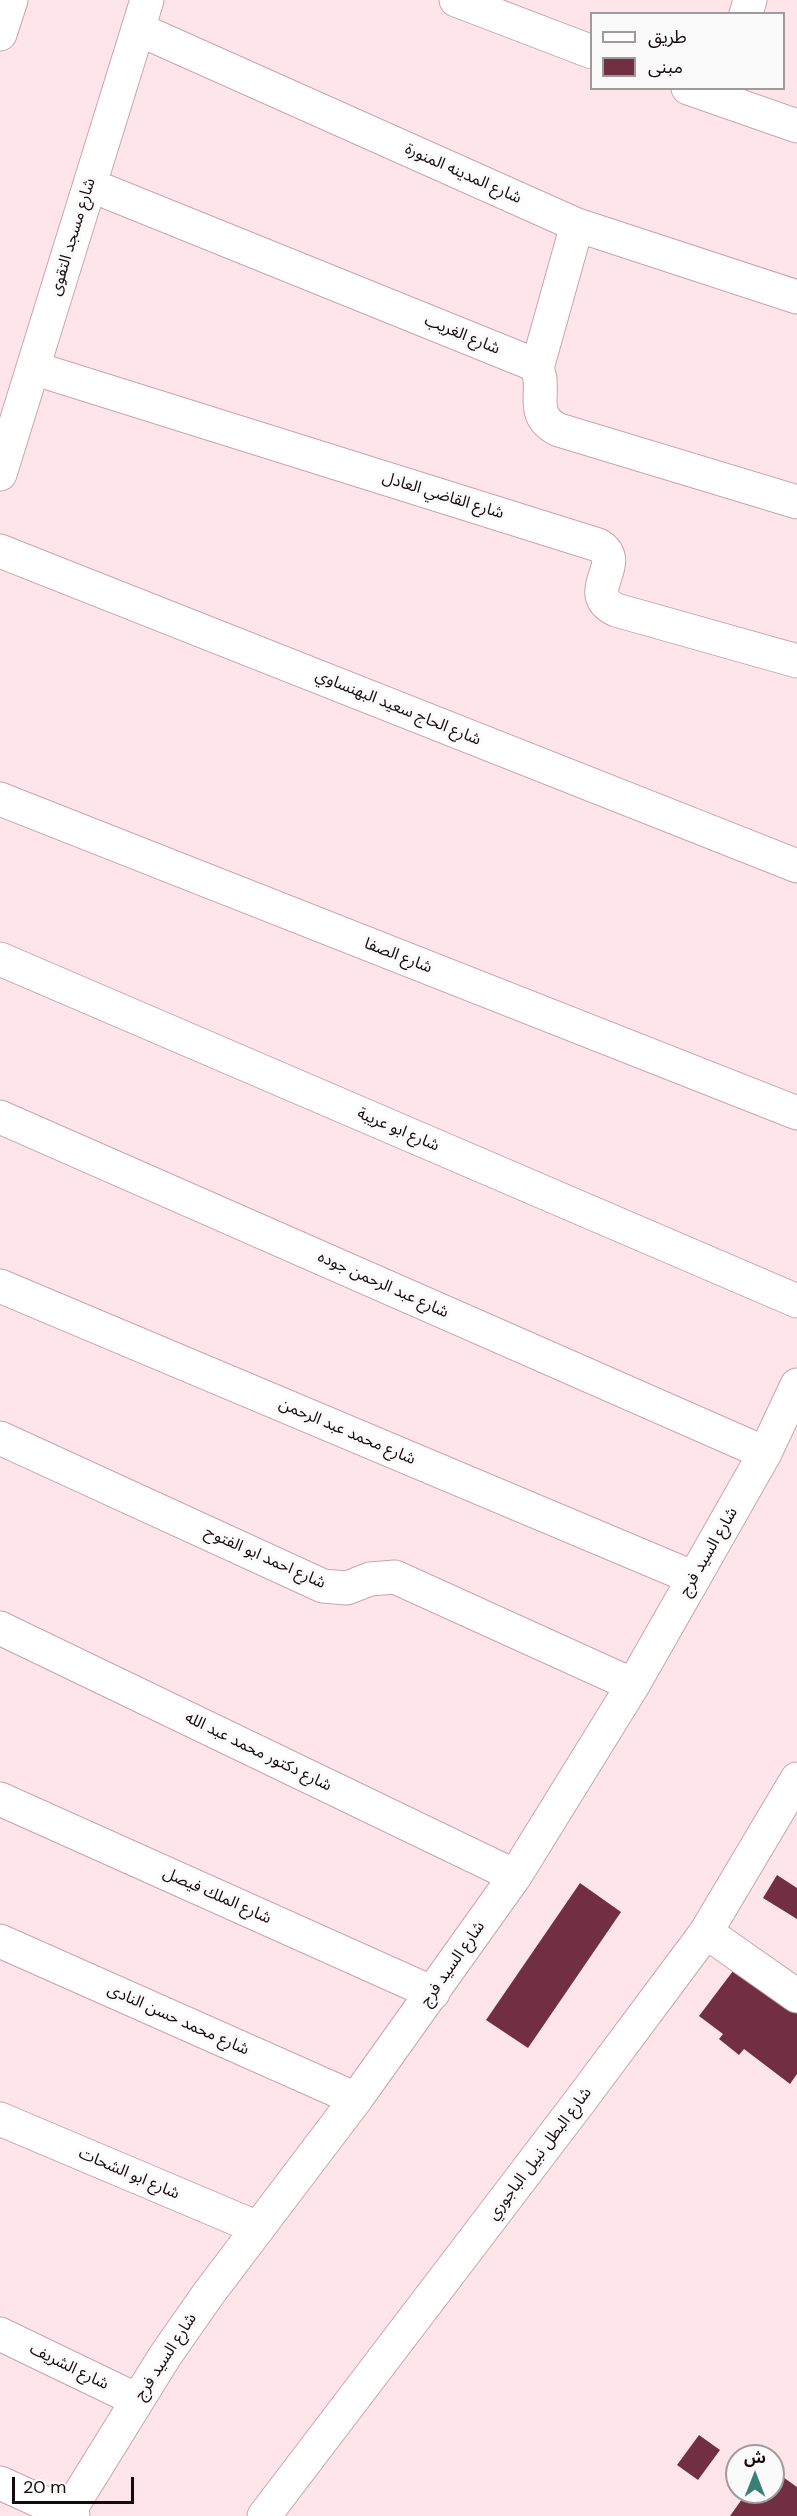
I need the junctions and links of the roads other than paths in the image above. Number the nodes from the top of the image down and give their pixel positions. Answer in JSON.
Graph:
{"nodes":[{"id":1,"x":11,"y":0,"type":"edge"},
{"id":2,"x":456,"y":0,"type":"edge"},
{"id":3,"x":142,"y":14,"type":"edge"},
{"id":4,"x":0,"y":34,"type":"edge"},
{"id":5,"x":590,"y":52,"type":"edge"},
{"id":6,"x":698,"y":90,"type":"edge"},
{"id":7,"x":723,"y":95,"type":"edge"},
{"id":8,"x":797,"y":126,"type":"edge"},
{"id":9,"x":90,"y":185,"type":"junction"},
{"id":10,"x":577,"y":225,"type":"junction"},
{"id":11,"x":797,"y":297,"type":"edge"},
{"id":12,"x":33,"y":368,"type":"junction"},
{"id":13,"x":537,"y":368,"type":"junction"},
{"id":14,"x":0,"y":474,"type":"edge"},
{"id":15,"x":797,"y":502,"type":"edge"},
{"id":16,"x":0,"y":551,"type":"edge"},
{"id":17,"x":797,"y":661,"type":"edge"},
{"id":18,"x":0,"y":799,"type":"edge"},
{"id":19,"x":797,"y":866,"type":"edge"},
{"id":20,"x":0,"y":959,"type":"edge"},
{"id":21,"x":797,"y":1113,"type":"edge"},
{"id":22,"x":0,"y":1117,"type":"edge"},
{"id":23,"x":0,"y":1286,"type":"edge"},
{"id":24,"x":797,"y":1301,"type":"edge"},
{"id":25,"x":797,"y":1385,"type":"edge"},
{"id":26,"x":0,"y":1438,"type":"edge"},
{"id":27,"x":765,"y":1453,"type":"junction"},
{"id":28,"x":694,"y":1578,"type":"junction"},
{"id":29,"x":0,"y":1628,"type":"edge"},
{"id":30,"x":633,"y":1685,"type":"junction"},
{"id":31,"x":797,"y":1779,"type":"edge"},
{"id":32,"x":0,"y":1799,"type":"edge"},
{"id":33,"x":515,"y":1876,"type":"junction"},
{"id":34,"x":706,"y":1932,"type":"junction"},
{"id":35,"x":0,"y":1941,"type":"edge"},
{"id":36,"x":433,"y":1993,"type":"junction"},
{"id":37,"x":797,"y":1996,"type":"edge"},
{"id":38,"x":356,"y":2099,"type":"junction"},
{"id":39,"x":0,"y":2119,"type":"edge"},
{"id":40,"x":258,"y":2228,"type":"junction"},
{"id":41,"x":0,"y":2334,"type":"edge"},
{"id":42,"x":137,"y":2400,"type":"junction"},
{"id":43,"x":0,"y":2483,"type":"edge"},
{"id":44,"x":69,"y":2515,"type":"edge"},
{"id":45,"x":264,"y":2516,"type":"edge"}],
"edges":[{"from":1,"to":4,"type":"street"},
{"from":2,"to":5,"type":"street"},
{"from":3,"to":9,"type":"street","name":"شارع مسجد التقوى"},
{"from":3,"to":10,"type":"street","name":"شارع المدينه المنورة"},
{"from":6,"to":7,"type":"street"},
{"from":7,"to":8,"type":"street"},
{"from":9,"to":12,"type":"street","name":"شارع مسجد التقوى"},
{"from":9,"to":13,"type":"street","name":"شارع الغريب"},
{"from":10,"to":11,"type":"street","name":"شارع المدينه المنورة"},
{"from":10,"to":13,"type":"street"},
{"from":12,"to":14,"type":"street","name":"شارع مسجد التقوى"},
{"from":12,"to":17,"type":"street","name":"شارع القاضي العادل"},
{"from":13,"to":15,"type":"street"},
{"from":16,"to":19,"type":"street","name":"شارع الحاج سعيد البهنساوي"},
{"from":18,"to":21,"type":"street","name":"شارع الصفا"},
{"from":20,"to":24,"type":"street","name":"شارع ابو عريبة"},
{"from":22,"to":27,"type":"street","name":"شارع عبد الرحمن جوده"},
{"from":23,"to":28,"type":"street","name":"شارع محمد عبد الرحمن"},
{"from":25,"to":27,"type":"street","name":"شارع السيد فرج"},
{"from":26,"to":30,"type":"street","name":"شارع احمد ابو الفتوح"},
{"from":27,"to":28,"type":"street","name":"شارع السيد فرج"},
{"from":28,"to":30,"type":"street","name":"شارع السيد فرج"},
{"from":29,"to":33,"type":"street","name":"شارع دكتور محمد عبد الله"},
{"from":30,"to":33,"type":"street","name":"شارع السيد فرج"},
{"from":31,"to":34,"type":"street","name":"شارع البطل نبيل الباجوري"},
{"from":32,"to":36,"type":"street","name":"شارع الملك فيصل"},
{"from":33,"to":36,"type":"street","name":"شارع السيد فرج"},
{"from":34,"to":37,"type":"street"},
{"from":34,"to":45,"type":"street","name":"شارع البطل نبيل الباجوري"},
{"from":35,"to":38,"type":"street","name":"شارع محمد حسن النادى"},
{"from":36,"to":38,"type":"street","name":"شارع السيد فرج"},
{"from":38,"to":40,"type":"street","name":"شارع السيد فرج"},
{"from":39,"to":40,"type":"street","name":"شارع ابو الشحات"},
{"from":40,"to":42,"type":"street","name":"شارع السيد فرج"},
{"from":41,"to":42,"type":"street","name":"شارع الشريف"},
{"from":42,"to":44,"type":"street","name":"شارع السيد فرج"},
{"from":43,"to":44,"type":"street"}]}
